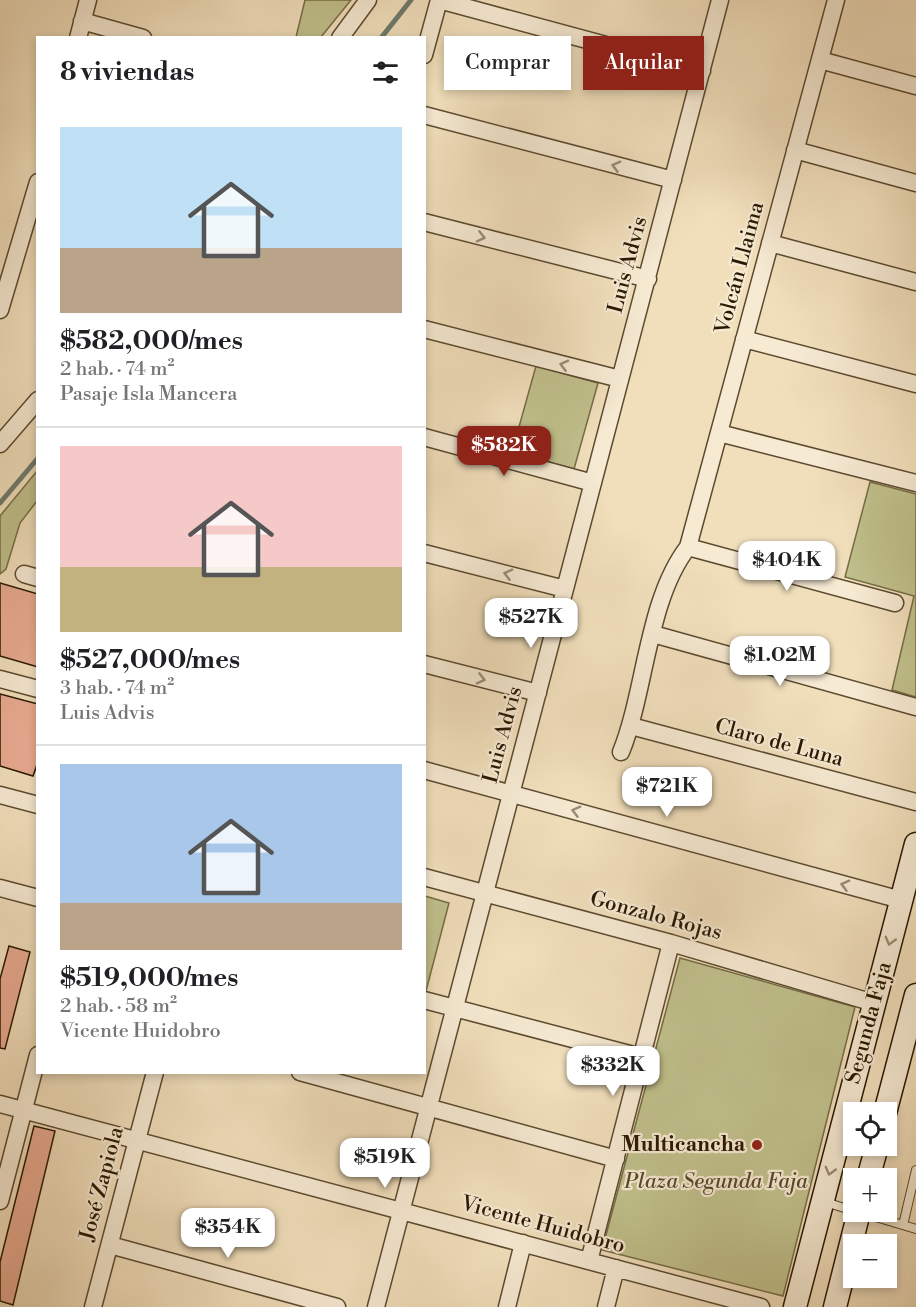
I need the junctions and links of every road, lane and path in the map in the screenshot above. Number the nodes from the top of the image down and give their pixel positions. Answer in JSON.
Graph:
{"nodes":[{"id":1,"x":88,"y":0,"type":"edge"},
{"id":2,"x":368,"y":0,"type":"edge"},
{"id":3,"x":439,"y":0,"type":"edge"},
{"id":4,"x":720,"y":0,"type":"edge"},
{"id":5,"x":836,"y":0,"type":"edge"},
{"id":6,"x":80,"y":29,"type":"edge"},
{"id":7,"x":129,"y":36,"type":"edge"},
{"id":8,"x":341,"y":36,"type":"edge"},
{"id":9,"x":583,"y":39,"type":"edge"},
{"id":10,"x":426,"y":48,"type":"edge"},
{"id":11,"x":820,"y":60,"type":"junction"},
{"id":12,"x":704,"y":63,"type":"edge"},
{"id":13,"x":916,"y":86,"type":"edge"},
{"id":14,"x":697,"y":90,"type":"edge"},
{"id":15,"x":426,"y":116,"type":"edge"},
{"id":16,"x":795,"y":150,"type":"junction"},
{"id":17,"x":673,"y":180,"type":"junction"},
{"id":18,"x":916,"y":183,"type":"edge"},
{"id":19,"x":36,"y":189,"type":"edge"},
{"id":20,"x":426,"y":223,"type":"edge"},
{"id":21,"x":770,"y":243,"type":"junction"},
{"id":22,"x":648,"y":279,"type":"junction"},
{"id":23,"x":916,"y":282,"type":"edge"},
{"id":24,"x":0,"y":310,"type":"edge"},
{"id":25,"x":426,"y":330,"type":"edge"},
{"id":26,"x":744,"y":339,"type":"junction"},
{"id":27,"x":620,"y":379,"type":"junction"},
{"id":28,"x":916,"y":384,"type":"edge"},
{"id":29,"x":36,"y":402,"type":"edge"},
{"id":30,"x":719,"y":433,"type":"junction"},
{"id":31,"x":426,"y":438,"type":"edge"},
{"id":32,"x":0,"y":444,"type":"edge"},
{"id":33,"x":593,"y":483,"type":"junction"},
{"id":34,"x":916,"y":483,"type":"edge"},
{"id":35,"x":688,"y":547,"type":"junction"},
{"id":36,"x":426,"y":553,"type":"edge"},
{"id":37,"x":565,"y":589,"type":"junction"},
{"id":38,"x":895,"y":603,"type":"dead end"},
{"id":39,"x":653,"y":634,"type":"junction"},
{"id":40,"x":426,"y":665,"type":"edge"},
{"id":41,"x":0,"y":679,"type":"edge"},
{"id":42,"x":36,"y":688,"type":"edge"},
{"id":43,"x":538,"y":693,"type":"junction"},
{"id":44,"x":916,"y":707,"type":"edge"},
{"id":45,"x":631,"y":726,"type":"junction"},
{"id":46,"x":621,"y":752,"type":"dead end"},
{"id":47,"x":426,"y":771,"type":"edge"},
{"id":48,"x":511,"y":793,"type":"junction"},
{"id":49,"x":0,"y":795,"type":"edge"},
{"id":50,"x":916,"y":802,"type":"edge"},
{"id":51,"x":36,"y":804,"type":"edge"},
{"id":52,"x":916,"y":844,"type":"edge"},
{"id":53,"x":426,"y":878,"type":"edge"},
{"id":54,"x":0,"y":888,"type":"edge"},
{"id":55,"x":485,"y":893,"type":"junction"},
{"id":56,"x":36,"y":897,"type":"edge"},
{"id":57,"x":901,"y":900,"type":"junction"},
{"id":58,"x":671,"y":943,"type":"junction"},
{"id":59,"x":426,"y":1001,"type":"edge"},
{"id":60,"x":874,"y":1003,"type":"junction"},
{"id":61,"x":914,"y":1006,"type":"edge"},
{"id":62,"x":455,"y":1008,"type":"junction"},
{"id":63,"x":910,"y":1043,"type":"edge"},
{"id":64,"x":641,"y":1057,"type":"junction"},
{"id":65,"x":36,"y":1062,"type":"edge"},
{"id":66,"x":154,"y":1074,"type":"edge"},
{"id":67,"x":307,"y":1074,"type":"edge"},
{"id":68,"x":889,"y":1102,"type":"edge"},
{"id":69,"x":0,"y":1104,"type":"edge"},
{"id":70,"x":428,"y":1108,"type":"junction"},
{"id":71,"x":23,"y":1111,"type":"junction"},
{"id":72,"x":137,"y":1141,"type":"junction"},
{"id":73,"x":616,"y":1159,"type":"junction"},
{"id":74,"x":916,"y":1170,"type":"edge"},
{"id":75,"x":0,"y":1201,"type":"edge"},
{"id":76,"x":822,"y":1201,"type":"junction"},
{"id":77,"x":843,"y":1208,"type":"edge"},
{"id":78,"x":401,"y":1211,"type":"junction"},
{"id":79,"x":856,"y":1222,"type":"edge"},
{"id":80,"x":893,"y":1222,"type":"edge"},
{"id":81,"x":903,"y":1225,"type":"junction"},
{"id":82,"x":916,"y":1228,"type":"edge"},
{"id":83,"x":524,"y":1244,"type":"junction"},
{"id":84,"x":110,"y":1245,"type":"junction"},
{"id":85,"x":589,"y":1261,"type":"junction"},
{"id":86,"x":616,"y":1268,"type":"junction"},
{"id":87,"x":713,"y":1301,"type":"edge"},
{"id":88,"x":93,"y":1307,"type":"edge"},
{"id":89,"x":338,"y":1307,"type":"edge"},
{"id":90,"x":376,"y":1307,"type":"edge"},
{"id":91,"x":507,"y":1307,"type":"edge"},
{"id":92,"x":606,"y":1307,"type":"edge"},
{"id":93,"x":761,"y":1307,"type":"edge"},
{"id":94,"x":795,"y":1307,"type":"edge"},
{"id":95,"x":835,"y":1307,"type":"edge"}],
"edges":[{"from":1,"to":6,"type":"street"},
{"from":2,"to":8,"type":"street"},
{"from":3,"to":9,"type":"street"},
{"from":3,"to":10,"type":"street"},
{"from":4,"to":12,"type":"street","name":"Luis Advis"},
{"from":5,"to":11,"type":"street","name":"Volcán Llaima"},
{"from":6,"to":7,"type":"street"},
{"from":11,"to":13,"type":"street"},
{"from":11,"to":16,"type":"street","name":"Volcán Llaima"},
{"from":14,"to":17,"type":"street","name":"Luis Advis"},
{"from":17,"to":15,"type":"street","one_way":true},
{"from":16,"to":18,"type":"street"},
{"from":16,"to":21,"type":"street","name":"Volcán Llaima"},
{"from":17,"to":22,"type":"street","name":"Luis Advis"},
{"from":19,"to":24,"type":"street"},
{"from":20,"to":22,"type":"street","one_way":true},
{"from":21,"to":23,"type":"street"},
{"from":21,"to":26,"type":"street","name":"Volcán Llaima"},
{"from":22,"to":27,"type":"street","name":"Luis Advis"},
{"from":27,"to":25,"type":"street","one_way":true},
{"from":26,"to":28,"type":"street"},
{"from":26,"to":30,"type":"street","name":"Volcán Llaima"},
{"from":27,"to":33,"type":"street","name":"Luis Advis"},
{"from":29,"to":32,"type":"street"},
{"from":30,"to":34,"type":"street"},
{"from":30,"to":35,"type":"street","name":"Volcán Llaima"},
{"from":31,"to":33,"type":"street"},
{"from":33,"to":37,"type":"street","name":"Luis Advis"},
{"from":35,"to":38,"type":"street"},
{"from":35,"to":39,"type":"street","name":"Volcán Llaima"},
{"from":37,"to":36,"type":"street","one_way":true},
{"from":37,"to":43,"type":"street","name":"Luis Advis"},
{"from":39,"to":44,"type":"street"},
{"from":39,"to":45,"type":"street","name":"Volcán Llaima"},
{"from":40,"to":43,"type":"street","one_way":true},
{"from":41,"to":42,"type":"street"},
{"from":43,"to":48,"type":"street","name":"Luis Advis"},
{"from":45,"to":46,"type":"street","name":"Volcán Llaima"},
{"from":45,"to":50,"type":"street","name":"Claro de Luna"},
{"from":47,"to":48,"type":"street"},
{"from":48,"to":55,"type":"street","name":"Luis Advis"},
{"from":57,"to":48,"type":"street","one_way":true},
{"from":49,"to":51,"type":"street"},
{"from":52,"to":57,"type":"main road","name":"Segunda Faja"},
{"from":53,"to":55,"type":"street","name":"Gonzalo Rojas"},
{"from":54,"to":56,"type":"street"},
{"from":55,"to":58,"type":"street","name":"Gonzalo Rojas"},
{"from":55,"to":62,"type":"street","name":"Luis Advis"},
{"from":57,"to":60,"type":"main road","name":"Segunda Faja","one_way":true},
{"from":58,"to":60,"type":"street","name":"Gonzalo Rojas"},
{"from":58,"to":64,"type":"street"},
{"from":59,"to":62,"type":"street"},
{"from":60,"to":76,"type":"main road","name":"Segunda Faja","one_way":true},
{"from":61,"to":63,"type":"main road","name":"Segunda Faja"},
{"from":62,"to":64,"type":"street"},
{"from":62,"to":70,"type":"street","name":"Luis Advis"},
{"from":63,"to":68,"type":"main road","name":"Segunda Faja"},
{"from":64,"to":73,"type":"street"},
{"from":65,"to":71,"type":"street"},
{"from":66,"to":72,"type":"street","name":"José Zapiola"},
{"from":67,"to":70,"type":"street"},
{"from":69,"to":71,"type":"street","name":"Vicente Huidobro"},
{"from":70,"to":73,"type":"street"},
{"from":70,"to":78,"type":"street","name":"Luis Advis"},
{"from":71,"to":72,"type":"street","name":"Vicente Huidobro"},
{"from":71,"to":75,"type":"street"},
{"from":72,"to":78,"type":"street","name":"Vicente Huidobro"},
{"from":72,"to":84,"type":"street","name":"José Zapiola"},
{"from":73,"to":85,"type":"street"},
{"from":74,"to":81,"type":"lane"},
{"from":76,"to":77,"type":"lane"},
{"from":76,"to":94,"type":"main road","name":"Segunda Faja"},
{"from":78,"to":83,"type":"street","name":"Vicente Huidobro"},
{"from":78,"to":90,"type":"street","name":"Luis Advis"},
{"from":79,"to":95,"type":"main road"},
{"from":80,"to":81,"type":"lane"},
{"from":81,"to":82,"type":"lane"},
{"from":83,"to":85,"type":"street","name":"Vicente Huidobro"},
{"from":83,"to":91,"type":"street"},
{"from":84,"to":88,"type":"street","name":"José Zapiola"},
{"from":84,"to":89,"type":"street"},
{"from":85,"to":86,"type":"street","name":"Vicente Huidobro"},
{"from":86,"to":87,"type":"street","name":"Vicente Huidobro"},
{"from":86,"to":92,"type":"street"},
{"from":87,"to":93,"type":"street","name":"Vicente Huidobro"}]}
